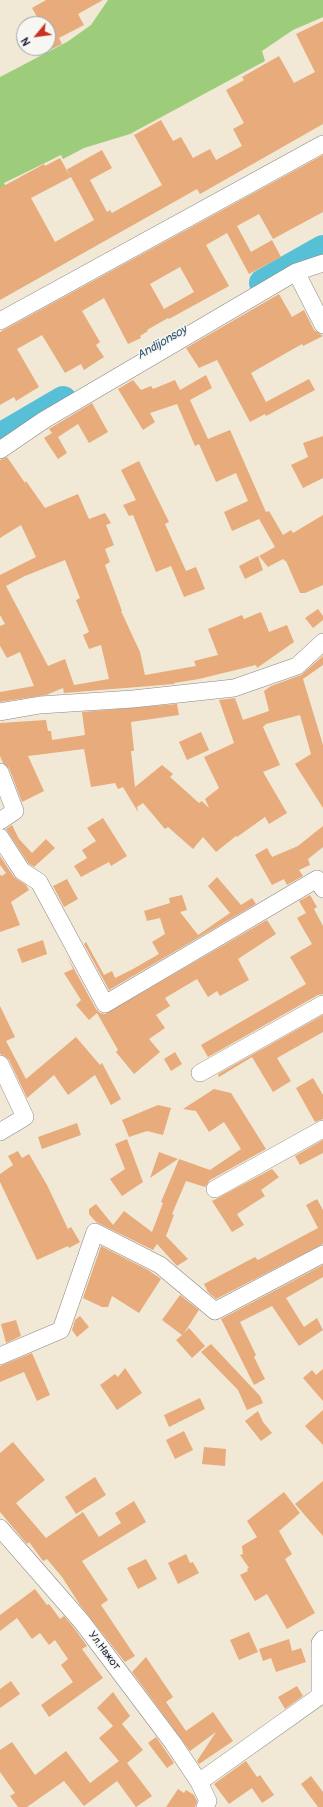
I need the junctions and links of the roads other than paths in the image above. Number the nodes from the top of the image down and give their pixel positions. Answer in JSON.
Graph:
{"nodes":[{"id":1,"x":323,"y":144,"type":"edge"},
{"id":2,"x":323,"y":263,"type":"edge"},
{"id":3,"x":296,"y":272,"type":"junction"},
{"id":4,"x":0,"y":321,"type":"edge"},
{"id":5,"x":323,"y":324,"type":"edge"},
{"id":6,"x":0,"y":450,"type":"edge"},
{"id":7,"x":323,"y":642,"type":"edge"},
{"id":8,"x":0,"y":712,"type":"edge"},
{"id":9,"x":0,"y":772,"type":"edge"},
{"id":10,"x":0,"y":821,"type":"edge"},
{"id":11,"x":0,"y":837,"type":"edge"},
{"id":12,"x":323,"y":889,"type":"edge"},
{"id":13,"x":323,"y":1004,"type":"edge"},
{"id":14,"x":0,"y":1064,"type":"edge"},
{"id":15,"x":200,"y":1073,"type":"dead end"},
{"id":16,"x":323,"y":1129,"type":"edge"},
{"id":17,"x":0,"y":1132,"type":"edge"},
{"id":18,"x":215,"y":1189,"type":"dead end"},
{"id":19,"x":323,"y":1254,"type":"edge"},
{"id":20,"x":0,"y":1356,"type":"edge"},
{"id":21,"x":0,"y":1528,"type":"edge"},
{"id":22,"x":323,"y":1639,"type":"edge"},
{"id":23,"x":199,"y":1782,"type":"junction"},
{"id":24,"x":205,"y":1807,"type":"edge"}],
"edges":[{"from":1,"to":4,"type":"street"},
{"from":2,"to":3,"type":"street"},
{"from":3,"to":5,"type":"street"},
{"from":3,"to":6,"type":"street"},
{"from":7,"to":8,"type":"street"},
{"from":9,"to":10,"type":"street"},
{"from":11,"to":12,"type":"street"},
{"from":13,"to":15,"type":"street"},
{"from":14,"to":17,"type":"street"},
{"from":16,"to":18,"type":"street"},
{"from":19,"to":20,"type":"street"},
{"from":21,"to":23,"type":"street","name":"Ул.Нажот"},
{"from":22,"to":23,"type":"street"},
{"from":23,"to":24,"type":"street","name":"Ул.Нажот"}]}
